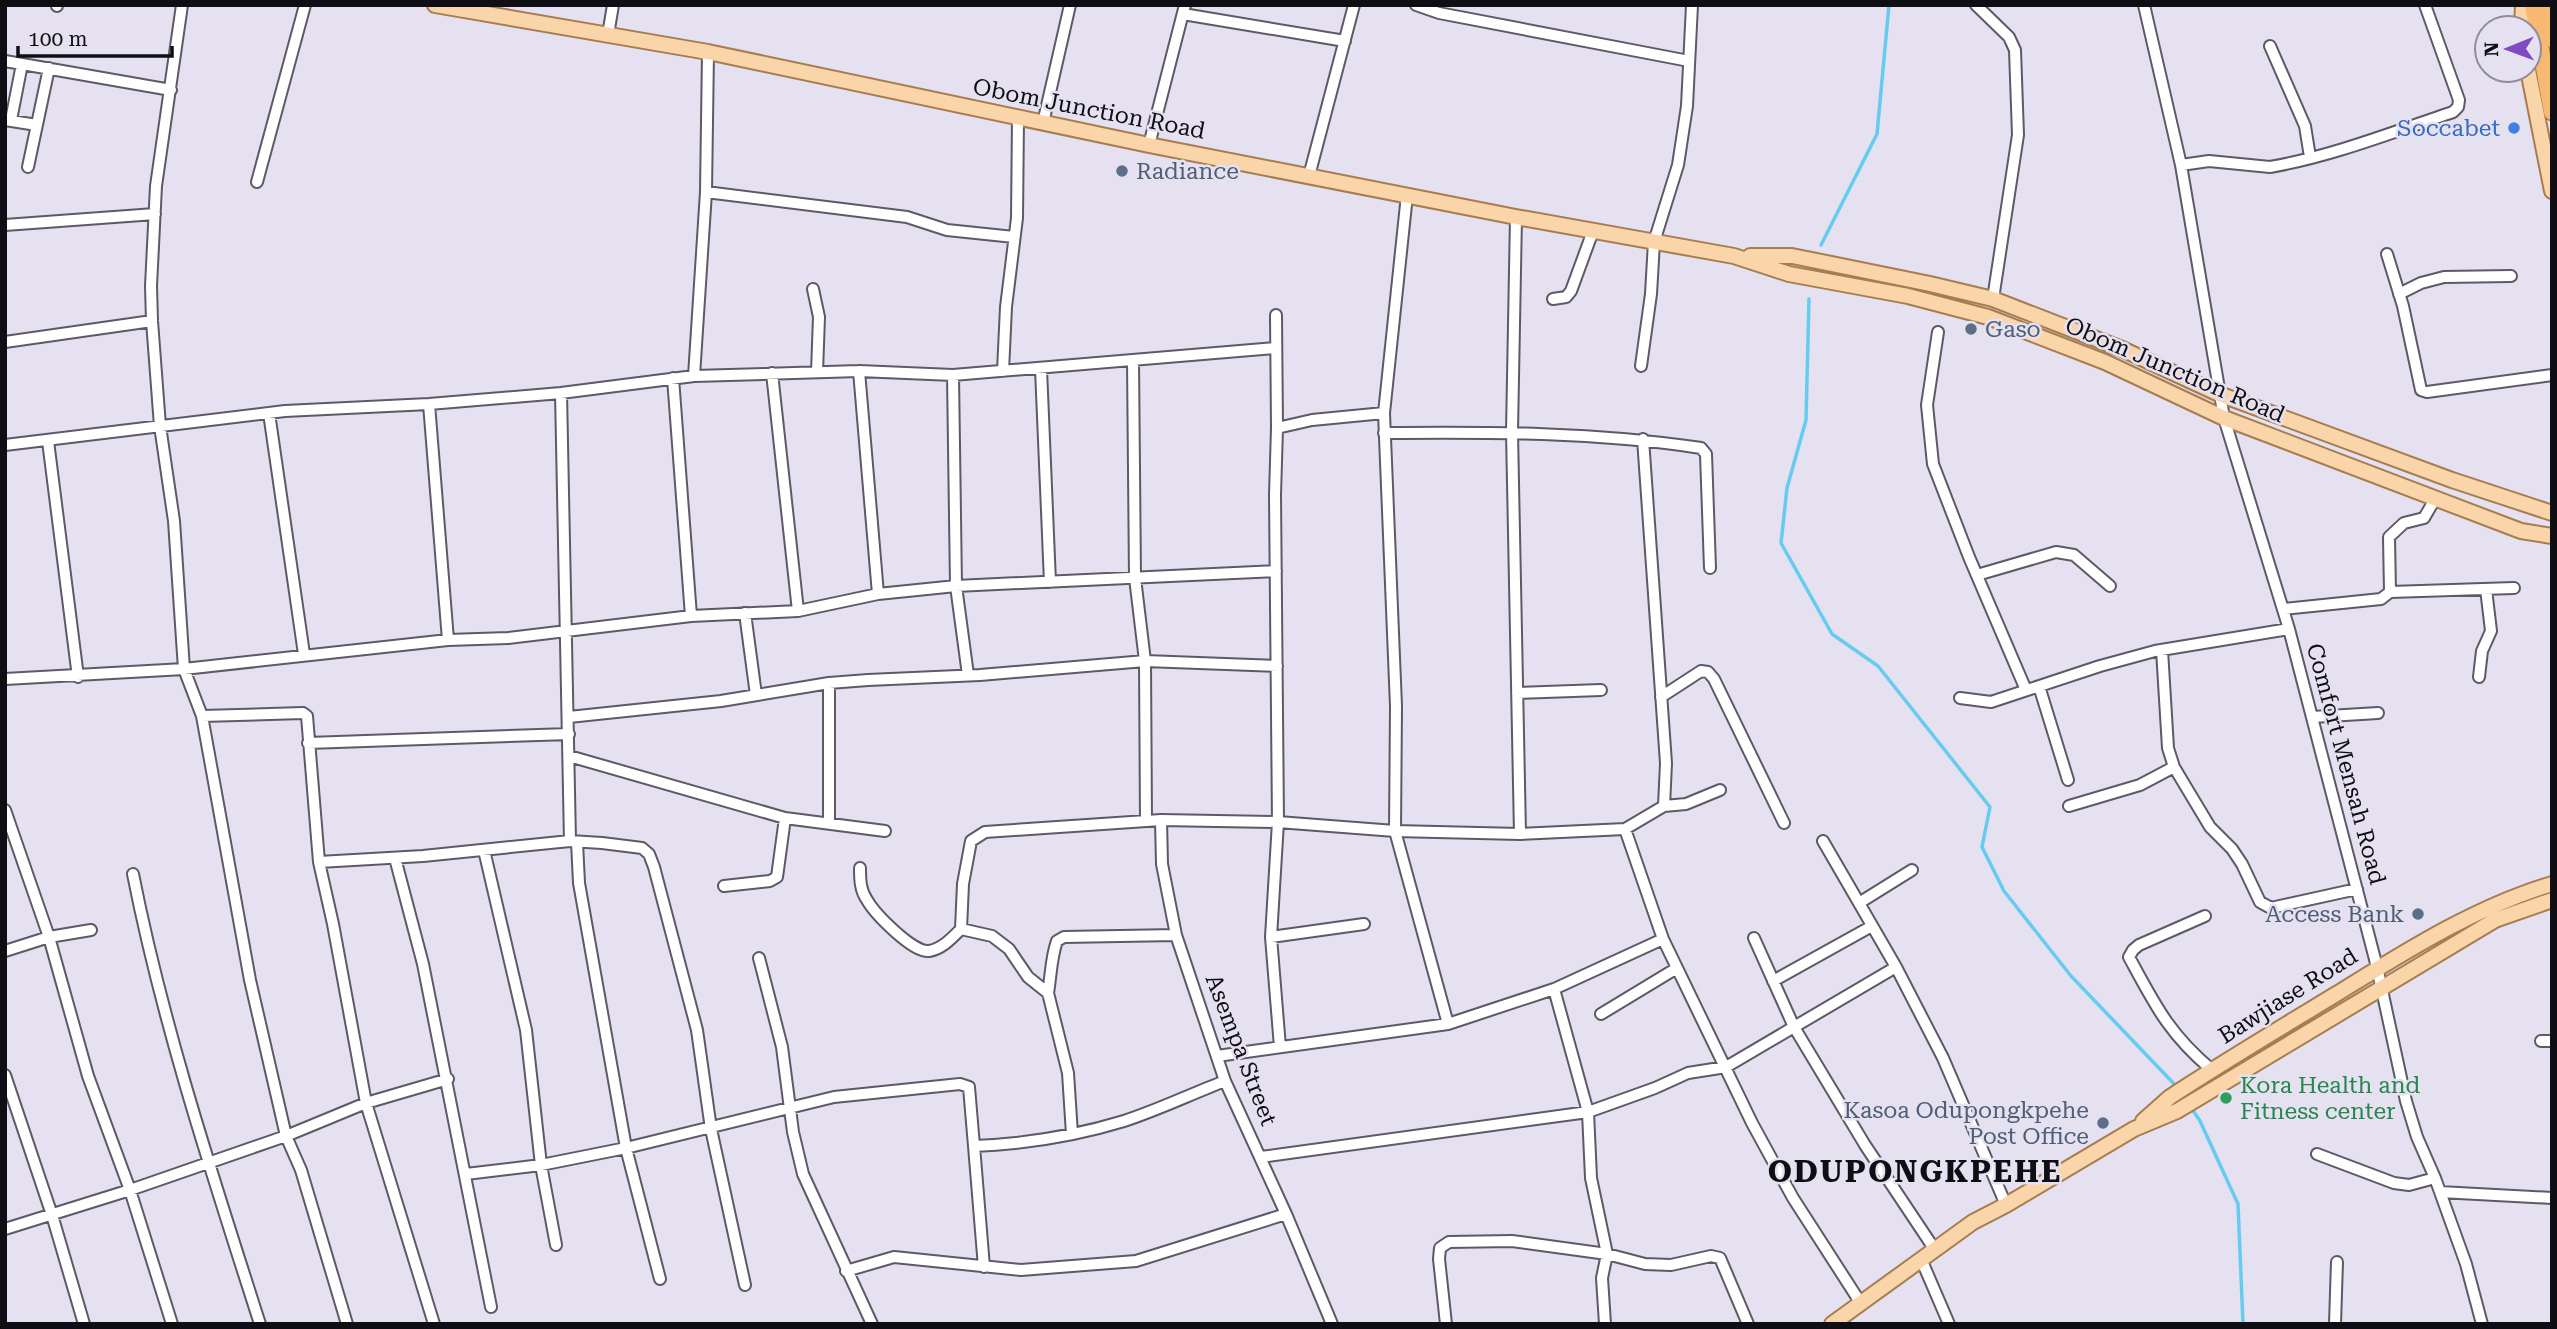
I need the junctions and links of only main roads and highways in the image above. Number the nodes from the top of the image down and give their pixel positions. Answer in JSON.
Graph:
{"nodes":[{"id":1,"x":435,"y":5,"type":"edge"},
{"id":2,"x":2533,"y":5,"type":"edge"},
{"id":3,"x":2546,"y":5,"type":"edge"},
{"id":4,"x":2552,"y":39,"type":"edge"},
{"id":5,"x":2531,"y":84,"type":"edge"},
{"id":6,"x":2552,"y":112,"type":"edge"},
{"id":7,"x":2552,"y":191,"type":"edge"},
{"id":8,"x":1734,"y":256,"type":"junction"},
{"id":9,"x":2552,"y":513,"type":"edge"},
{"id":10,"x":2552,"y":536,"type":"edge"},
{"id":11,"x":2552,"y":884,"type":"edge"},
{"id":12,"x":2552,"y":900,"type":"edge"},
{"id":13,"x":2134,"y":1129,"type":"junction"},
{"id":14,"x":1832,"y":1324,"type":"edge"}],
"edges":[{"from":1,"to":8,"type":"main road","name":"Obom Junction Road"},
{"from":2,"to":6,"type":"highway"},
{"from":3,"to":4,"type":"highway"},
{"from":5,"to":7,"type":"main road"},
{"from":8,"to":9,"type":"main road","name":"Obom Junction Road"},
{"from":8,"to":10,"type":"main road","name":"Obom Junction Road"},
{"from":11,"to":13,"type":"main road","name":"Bawjiase Road"},
{"from":12,"to":13,"type":"main road","name":"Bawjiase Road"},
{"from":13,"to":14,"type":"main road","name":"Bawjiase Road"}]}
